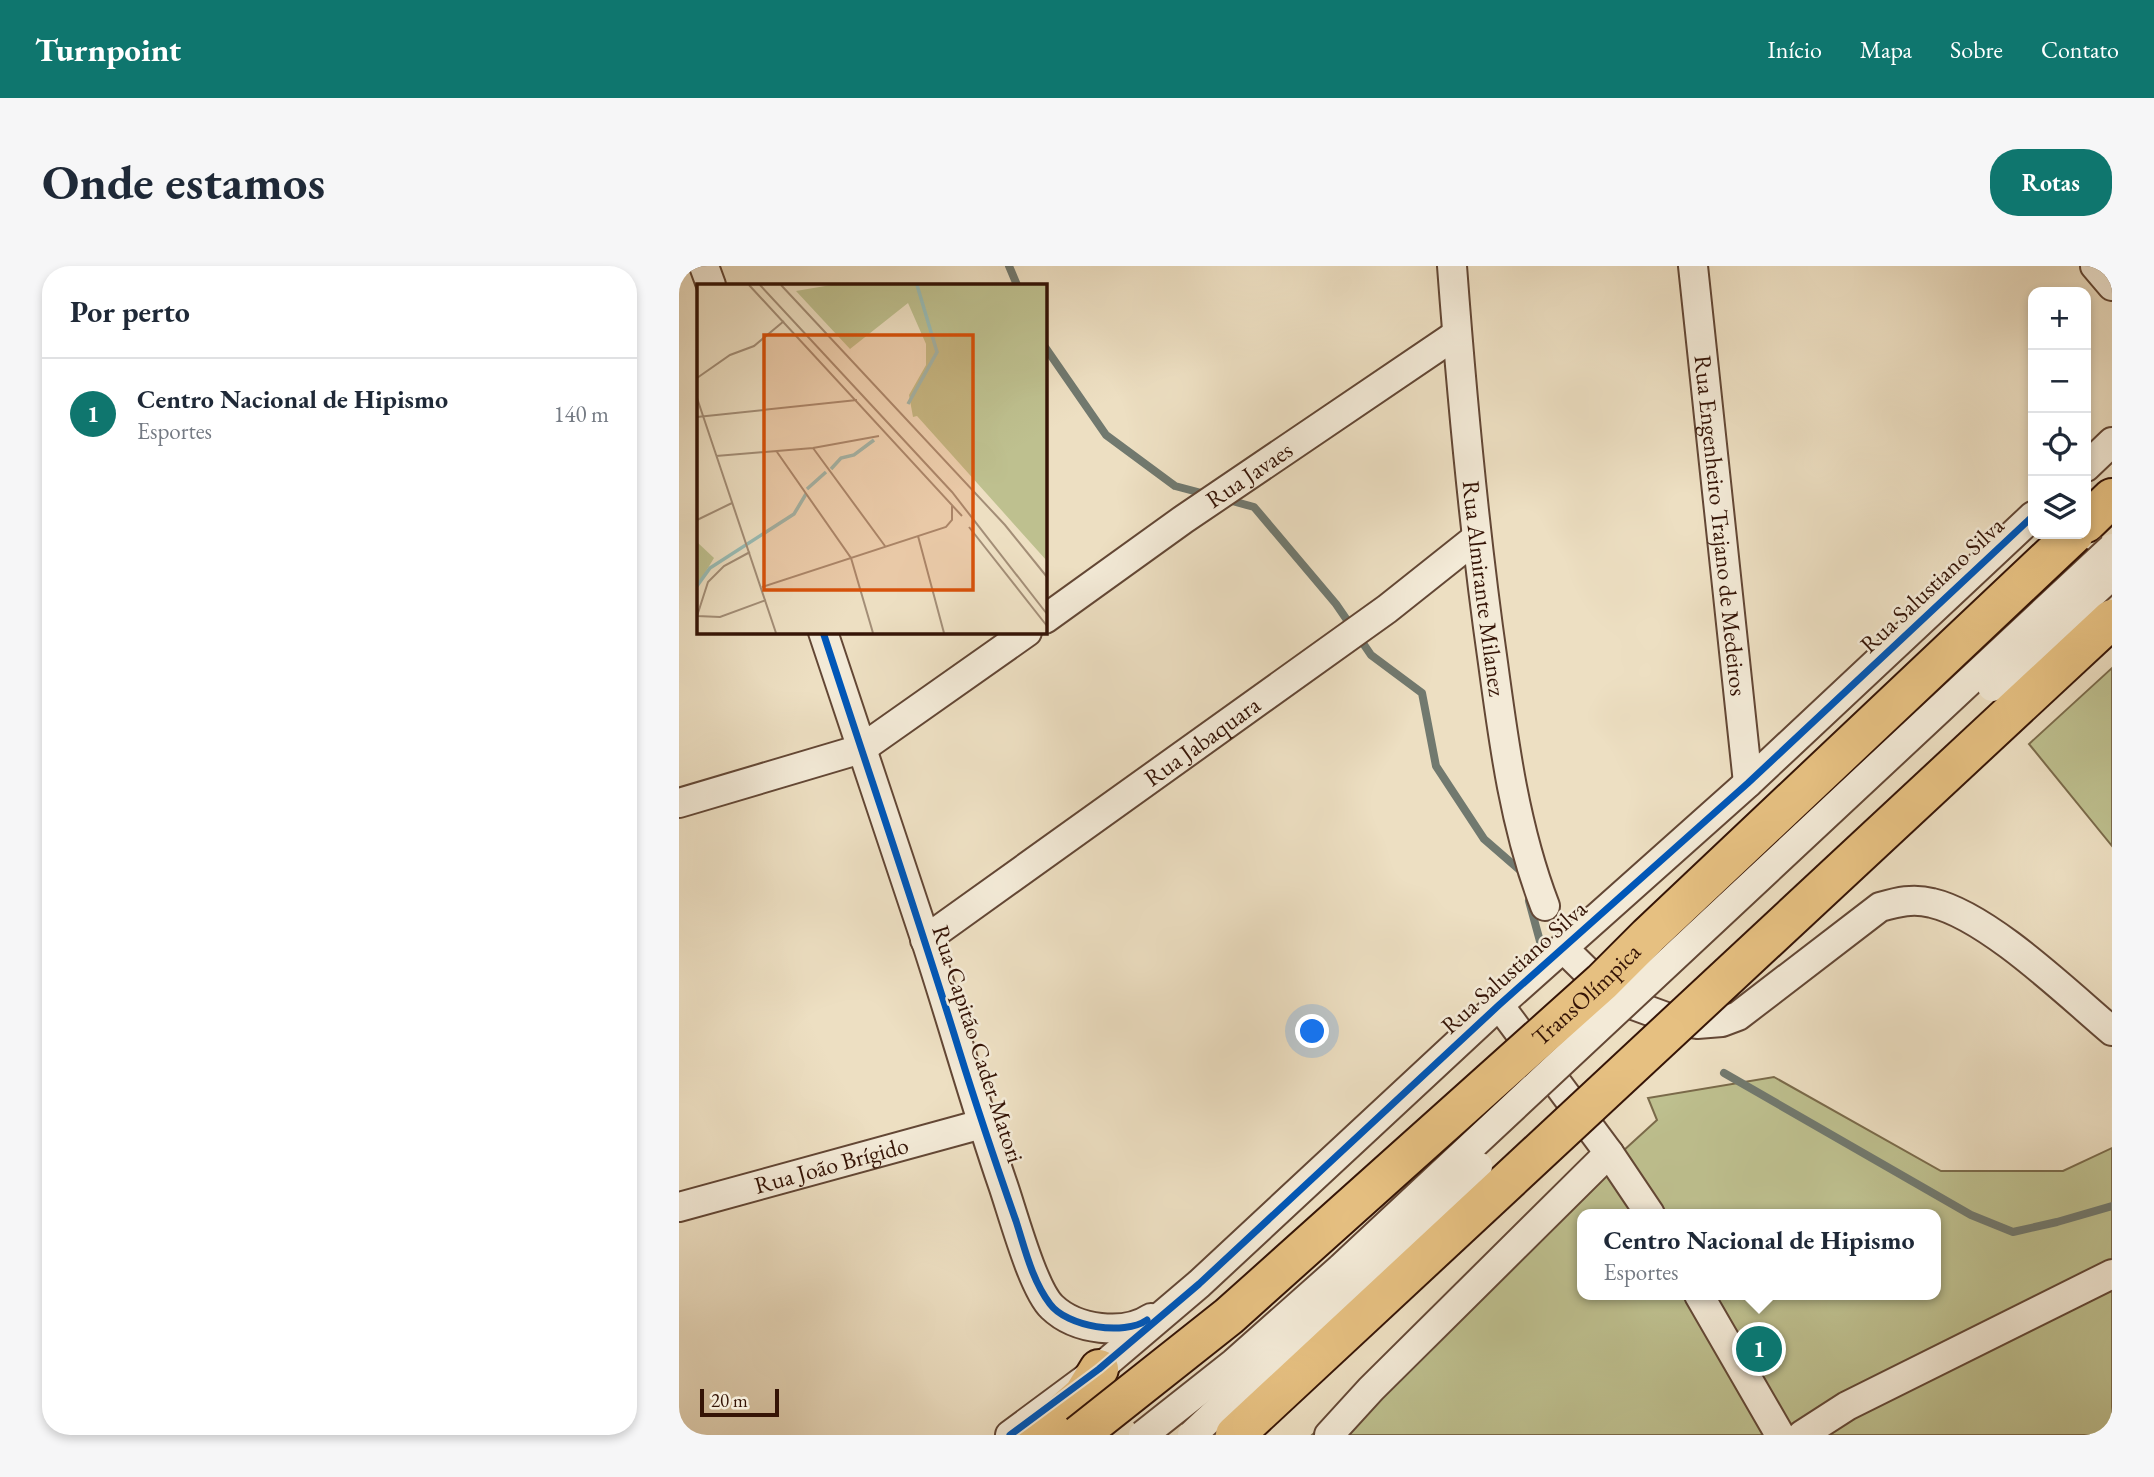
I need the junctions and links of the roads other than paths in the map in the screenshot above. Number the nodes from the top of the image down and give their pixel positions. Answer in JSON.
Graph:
{"nodes":[{"id":1,"x":704,"y":266,"type":"edge"},
{"id":2,"x":1452,"y":266,"type":"edge"},
{"id":3,"x":1693,"y":266,"type":"edge"},
{"id":4,"x":2095,"y":266,"type":"edge"},
{"id":5,"x":711,"y":284,"type":"edge"},
{"id":6,"x":2112,"y":286,"type":"edge"},
{"id":7,"x":1457,"y":334,"type":"junction"},
{"id":8,"x":2112,"y":442,"type":"edge"},
{"id":9,"x":2091,"y":462,"type":"edge"},
{"id":10,"x":2112,"y":498,"type":"edge"},
{"id":11,"x":2091,"y":518,"type":"edge"},
{"id":12,"x":2028,"y":521,"type":"edge"},
{"id":13,"x":1475,"y":539,"type":"junction"},
{"id":14,"x":2069,"y":539,"type":"edge"},
{"id":15,"x":2112,"y":548,"type":"edge"},
{"id":16,"x":2112,"y":575,"type":"edge"},
{"id":17,"x":1047,"y":618,"type":"edge"},
{"id":18,"x":2112,"y":619,"type":"edge"},
{"id":19,"x":824,"y":634,"type":"edge"},
{"id":20,"x":1024,"y":634,"type":"edge"},
{"id":21,"x":861,"y":749,"type":"junction"},
{"id":22,"x":1748,"y":783,"type":"junction"},
{"id":23,"x":679,"y":803,"type":"edge"},
{"id":24,"x":1545,"y":906,"type":"dead end"},
{"id":25,"x":925,"y":940,"type":"junction"},
{"id":26,"x":1563,"y":948,"type":"junction"},
{"id":27,"x":1499,"y":1005,"type":"junction"},
{"id":28,"x":2112,"y":1031,"type":"edge"},
{"id":29,"x":982,"y":1124,"type":"junction"},
{"id":30,"x":1609,"y":1153,"type":"junction"},
{"id":31,"x":679,"y":1207,"type":"edge"},
{"id":32,"x":1647,"y":1209,"type":"edge"},
{"id":33,"x":2112,"y":1274,"type":"edge"},
{"id":34,"x":1199,"y":1284,"type":"junction"},
{"id":35,"x":1702,"y":1300,"type":"edge"},
{"id":36,"x":1099,"y":1369,"type":"junction"},
{"id":37,"x":1010,"y":1435,"type":"edge"},
{"id":38,"x":1038,"y":1435,"type":"edge"},
{"id":39,"x":1079,"y":1435,"type":"edge"},
{"id":40,"x":1143,"y":1435,"type":"edge"},
{"id":41,"x":1192,"y":1435,"type":"edge"},
{"id":42,"x":1235,"y":1435,"type":"edge"},
{"id":43,"x":1329,"y":1435,"type":"edge"},
{"id":44,"x":1780,"y":1435,"type":"edge"},
{"id":45,"x":1802,"y":1435,"type":"edge"}],
"edges":[{"from":1,"to":5,"type":"street"},
{"from":2,"to":7,"type":"street","name":"Rua Almirante Milanez"},
{"from":3,"to":22,"type":"street","name":"Rua Engenheiro Trajano de Medeiros"},
{"from":4,"to":6,"type":"street"},
{"from":7,"to":13,"type":"street","name":"Rua Almirante Milanez"},
{"from":7,"to":17,"type":"street","name":"Rua Javaes"},
{"from":8,"to":9,"type":"street"},
{"from":10,"to":11,"type":"highway"},
{"from":12,"to":22,"type":"street","name":"Rua Salustiano Silva"},
{"from":13,"to":24,"type":"street","name":"Rua Almirante Milanez"},
{"from":13,"to":25,"type":"street","name":"Rua Jabaquara"},
{"from":14,"to":39,"type":"highway","name":"TransOlímpica","bridge":true},
{"from":15,"to":40,"type":"street","name":"TransOlímpica","bridge":true},
{"from":16,"to":41,"type":"street","bridge":true},
{"from":18,"to":42,"type":"highway","bridge":true},
{"from":19,"to":21,"type":"street","name":"Rua Capitão Cader Matori"},
{"from":20,"to":21,"type":"street"},
{"from":21,"to":23,"type":"street"},
{"from":21,"to":25,"type":"street","name":"Rua Capitão Cader Matori"},
{"from":22,"to":26,"type":"street","name":"Rua Salustiano Silva"},
{"from":25,"to":29,"type":"street","name":"Rua Capitão Cader Matori"},
{"from":26,"to":27,"type":"street","name":"Rua Salustiano Silva"},
{"from":26,"to":28,"type":"street"},
{"from":27,"to":30,"type":"street"},
{"from":27,"to":34,"type":"street","name":"Rua Salustiano Silva"},
{"from":29,"to":31,"type":"street","name":"Rua João Brígido"},
{"from":29,"to":34,"type":"street","name":"Rua Capitão Cader Matori"},
{"from":30,"to":32,"type":"street"},
{"from":30,"to":43,"type":"street"},
{"from":33,"to":45,"type":"street"},
{"from":34,"to":36,"type":"street","name":"Rua Salustiano Silva"},
{"from":35,"to":44,"type":"street"},
{"from":36,"to":37,"type":"street","name":"Rua Salustiano Silva"},
{"from":36,"to":38,"type":"highway"}]}
